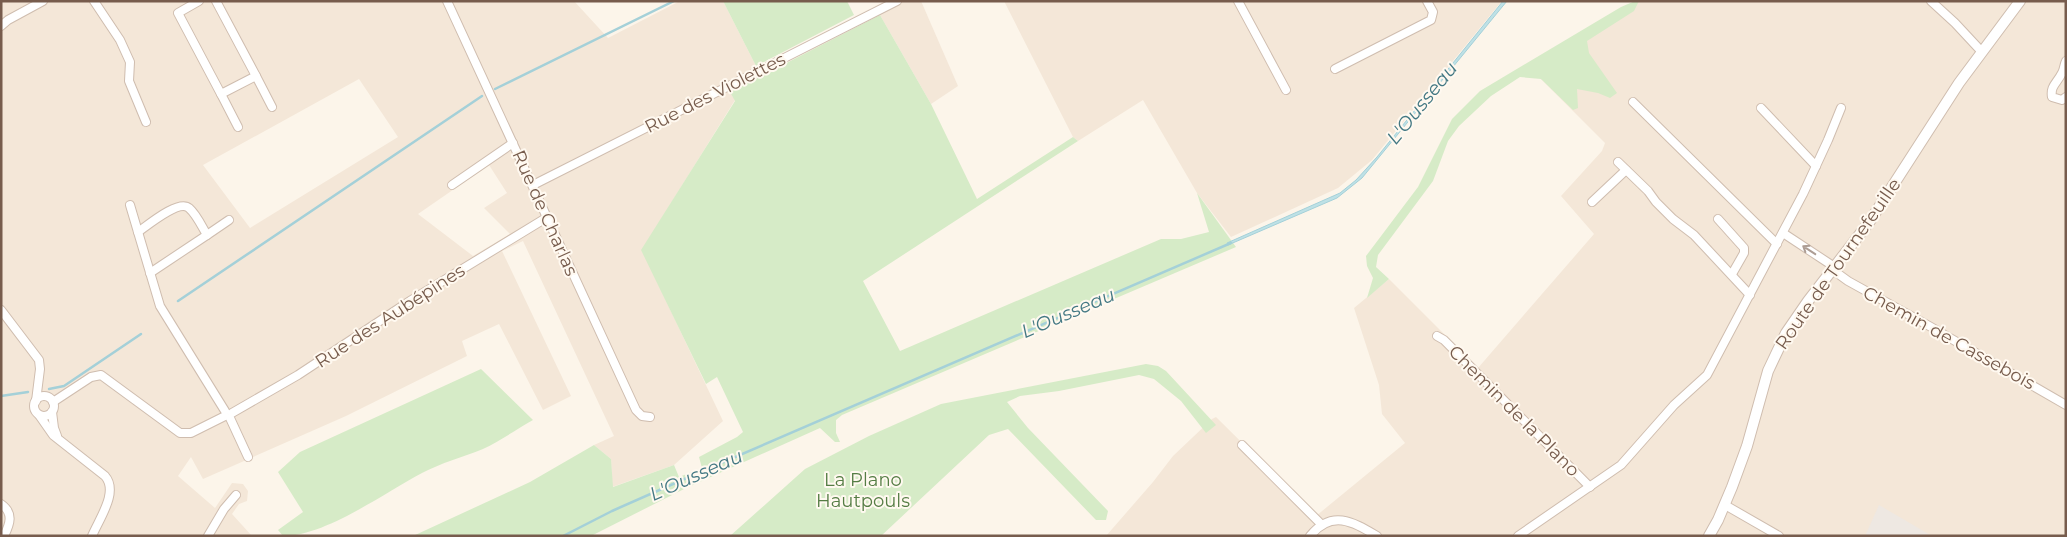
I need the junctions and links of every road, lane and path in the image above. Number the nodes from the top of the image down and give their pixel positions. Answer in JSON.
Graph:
{"nodes":[{"id":1,"x":44,"y":1,"type":"edge"},
{"id":2,"x":94,"y":1,"type":"edge"},
{"id":3,"x":199,"y":1,"type":"edge"},
{"id":4,"x":216,"y":1,"type":"edge"},
{"id":5,"x":447,"y":1,"type":"edge"},
{"id":6,"x":897,"y":1,"type":"edge"},
{"id":7,"x":1238,"y":1,"type":"edge"},
{"id":8,"x":1427,"y":1,"type":"edge"},
{"id":9,"x":1931,"y":1,"type":"edge"},
{"id":10,"x":2020,"y":1,"type":"edge"},
{"id":11,"x":29,"y":5,"type":"edge"},
{"id":12,"x":1,"y":26,"type":"edge"},
{"id":13,"x":1982,"y":52,"type":"junction"},
{"id":14,"x":2066,"y":61,"type":"edge"},
{"id":15,"x":1334,"y":69,"type":"dead end"},
{"id":16,"x":2062,"y":73,"type":"junction"},
{"id":17,"x":256,"y":76,"type":"junction"},
{"id":18,"x":2066,"y":81,"type":"edge"},
{"id":19,"x":1286,"y":90,"type":"dead end"},
{"id":20,"x":221,"y":94,"type":"junction"},
{"id":21,"x":2066,"y":97,"type":"edge"},
{"id":22,"x":1633,"y":102,"type":"dead end"},
{"id":23,"x":272,"y":107,"type":"dead end"},
{"id":24,"x":1761,"y":108,"type":"dead end"},
{"id":25,"x":1841,"y":108,"type":"dead end"},
{"id":26,"x":146,"y":122,"type":"dead end"},
{"id":27,"x":238,"y":128,"type":"dead end"},
{"id":28,"x":513,"y":143,"type":"junction"},
{"id":29,"x":1618,"y":162,"type":"dead end"},
{"id":30,"x":1816,"y":166,"type":"junction"},
{"id":31,"x":1626,"y":170,"type":"junction"},
{"id":32,"x":452,"y":185,"type":"dead end"},
{"id":33,"x":533,"y":185,"type":"junction"},
{"id":34,"x":1592,"y":202,"type":"dead end"},
{"id":35,"x":130,"y":205,"type":"dead end"},
{"id":36,"x":546,"y":218,"type":"junction"},
{"id":37,"x":1718,"y":219,"type":"dead end"},
{"id":38,"x":229,"y":220,"type":"dead end"},
{"id":39,"x":138,"y":232,"type":"junction"},
{"id":40,"x":1783,"y":233,"type":"junction"},
{"id":41,"x":207,"y":235,"type":"junction"},
{"id":42,"x":1777,"y":244,"type":"junction"},
{"id":43,"x":1833,"y":269,"type":"junction"},
{"id":44,"x":150,"y":273,"type":"junction"},
{"id":45,"x":1732,"y":274,"type":"junction"},
{"id":46,"x":1750,"y":295,"type":"junction"},
{"id":47,"x":1,"y":310,"type":"edge"},
{"id":48,"x":1437,"y":336,"type":"dead end"},
{"id":49,"x":39,"y":381,"type":"junction"},
{"id":50,"x":46,"y":397,"type":"junction"},
{"id":51,"x":36,"y":401,"type":"junction"},
{"id":52,"x":53,"y":402,"type":"junction"},
{"id":53,"x":2066,"y":404,"type":"edge"},
{"id":54,"x":52,"y":412,"type":"junction"},
{"id":55,"x":40,"y":415,"type":"junction"},
{"id":56,"x":228,"y":415,"type":"junction"},
{"id":57,"x":650,"y":417,"type":"dead end"},
{"id":58,"x":58,"y":438,"type":"junction"},
{"id":59,"x":1242,"y":445,"type":"dead end"},
{"id":60,"x":248,"y":457,"type":"dead end"},
{"id":61,"x":1590,"y":487,"type":"junction"},
{"id":62,"x":236,"y":495,"type":"dead end"},
{"id":63,"x":1,"y":504,"type":"edge"},
{"id":64,"x":1725,"y":505,"type":"junction"},
{"id":65,"x":1322,"y":525,"type":"junction"},
{"id":66,"x":4,"y":536,"type":"edge"},
{"id":67,"x":92,"y":536,"type":"edge"},
{"id":68,"x":208,"y":536,"type":"edge"},
{"id":69,"x":1310,"y":536,"type":"edge"},
{"id":70,"x":1377,"y":536,"type":"edge"},
{"id":71,"x":1518,"y":536,"type":"edge"},
{"id":72,"x":1709,"y":536,"type":"edge"},
{"id":73,"x":1779,"y":536,"type":"edge"}],
"edges":[{"from":1,"to":11,"type":"street"},
{"from":2,"to":26,"type":"street"},
{"from":3,"to":20,"type":"street"},
{"from":4,"to":17,"type":"street"},
{"from":5,"to":28,"type":"street","name":"Rue de Charlas"},
{"from":6,"to":33,"type":"street","name":"Rue des Violettes"},
{"from":7,"to":19,"type":"street"},
{"from":8,"to":15,"type":"street"},
{"from":9,"to":13,"type":"street"},
{"from":10,"to":13,"type":"street","name":"Route de Tournefeuille"},
{"from":11,"to":12,"type":"street"},
{"from":13,"to":43,"type":"street","name":"Route de Tournefeuille"},
{"from":14,"to":16,"type":"street"},
{"from":16,"to":18,"type":"street"},
{"from":16,"to":21,"type":"street"},
{"from":17,"to":20,"type":"street"},
{"from":17,"to":23,"type":"street"},
{"from":20,"to":27,"type":"street"},
{"from":22,"to":42,"type":"street"},
{"from":24,"to":30,"type":"street"},
{"from":25,"to":30,"type":"street"},
{"from":28,"to":32,"type":"street"},
{"from":28,"to":33,"type":"street","name":"Rue de Charlas"},
{"from":29,"to":31,"type":"street"},
{"from":30,"to":40,"type":"street"},
{"from":31,"to":34,"type":"street"},
{"from":31,"to":45,"type":"street"},
{"from":33,"to":36,"type":"street","name":"Rue de Charlas"},
{"from":35,"to":39,"type":"street"},
{"from":36,"to":56,"type":"street","name":"Rue des Aubépines"},
{"from":36,"to":57,"type":"street","name":"Rue de Charlas"},
{"from":37,"to":45,"type":"street"},
{"from":38,"to":41,"type":"street"},
{"from":39,"to":41,"type":"street"},
{"from":39,"to":44,"type":"street"},
{"from":40,"to":42,"type":"street"},
{"from":43,"to":40,"type":"street","name":"Chemin de Cassebois","one_way":true},
{"from":41,"to":44,"type":"street"},
{"from":42,"to":46,"type":"street"},
{"from":43,"to":53,"type":"street","name":"Chemin de Cassebois"},
{"from":43,"to":64,"type":"street","name":"Route de Tournefeuille"},
{"from":44,"to":56,"type":"street"},
{"from":45,"to":46,"type":"street"},
{"from":46,"to":61,"type":"street"},
{"from":47,"to":49,"type":"street"},
{"from":48,"to":61,"type":"street","name":"Chemin de la Plano"},
{"from":49,"to":50,"type":"street"},
{"from":49,"to":51,"type":"street"},
{"from":50,"to":51,"type":"street"},
{"from":50,"to":52,"type":"street"},
{"from":51,"to":55,"type":"street"},
{"from":52,"to":54,"type":"street"},
{"from":52,"to":56,"type":"street","name":"Rue des Aubépines"},
{"from":54,"to":55,"type":"street"},
{"from":54,"to":58,"type":"street"},
{"from":55,"to":58,"type":"street"},
{"from":56,"to":60,"type":"street"},
{"from":58,"to":67,"type":"street"},
{"from":59,"to":65,"type":"street"},
{"from":61,"to":71,"type":"street"},
{"from":62,"to":68,"type":"street"},
{"from":63,"to":66,"type":"street"},
{"from":64,"to":72,"type":"street","name":"Route de Tournefeuille"},
{"from":64,"to":73,"type":"street"},
{"from":65,"to":69,"type":"street"},
{"from":65,"to":70,"type":"street"}]}
